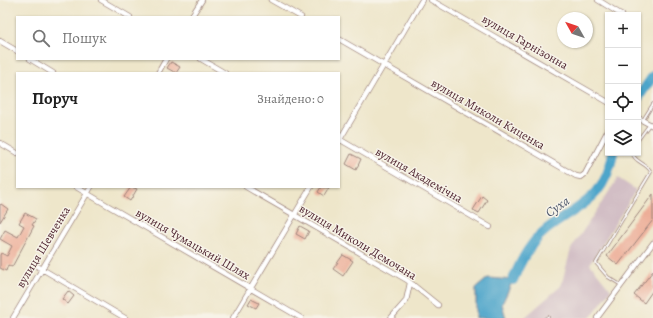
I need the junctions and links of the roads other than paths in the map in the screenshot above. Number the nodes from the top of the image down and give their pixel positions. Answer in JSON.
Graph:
{"nodes":[{"id":1,"x":101,"y":0,"type":"edge"},
{"id":2,"x":202,"y":0,"type":"edge"},
{"id":3,"x":271,"y":0,"type":"edge"},
{"id":4,"x":422,"y":0,"type":"edge"},
{"id":5,"x":431,"y":0,"type":"edge"},
{"id":6,"x":598,"y":0,"type":"edge"},
{"id":7,"x":617,"y":12,"type":"edge"},
{"id":8,"x":128,"y":16,"type":"edge"},
{"id":9,"x":193,"y":16,"type":"edge"},
{"id":10,"x":298,"y":16,"type":"edge"},
{"id":11,"x":340,"y":40,"type":"edge"},
{"id":12,"x":0,"y":41,"type":"edge"},
{"id":13,"x":16,"y":51,"type":"edge"},
{"id":14,"x":32,"y":60,"type":"edge"},
{"id":15,"x":165,"y":60,"type":"edge"},
{"id":16,"x":203,"y":60,"type":"edge"},
{"id":17,"x":384,"y":66,"type":"junction"},
{"id":18,"x":51,"y":72,"type":"edge"},
{"id":19,"x":159,"y":72,"type":"edge"},
{"id":20,"x":223,"y":72,"type":"edge"},
{"id":21,"x":605,"y":100,"type":"edge"},
{"id":22,"x":653,"y":104,"type":"edge"},
{"id":23,"x":641,"y":118,"type":"edge"},
{"id":24,"x":641,"y":120,"type":"edge"},
{"id":25,"x":651,"y":125,"type":"edge"},
{"id":26,"x":605,"y":136,"type":"edge"},
{"id":27,"x":641,"y":137,"type":"edge"},
{"id":28,"x":340,"y":138,"type":"edge"},
{"id":29,"x":340,"y":141,"type":"edge"},
{"id":30,"x":0,"y":143,"type":"edge"},
{"id":31,"x":16,"y":152,"type":"edge"},
{"id":32,"x":633,"y":156,"type":"edge"},
{"id":33,"x":78,"y":188,"type":"edge"},
{"id":34,"x":90,"y":188,"type":"edge"},
{"id":35,"x":248,"y":188,"type":"edge"},
{"id":36,"x":310,"y":188,"type":"edge"},
{"id":37,"x":87,"y":193,"type":"junction"},
{"id":38,"x":294,"y":215,"type":"junction"},
{"id":39,"x":490,"y":227,"type":"dead end"},
{"id":40,"x":653,"y":242,"type":"edge"},
{"id":41,"x":39,"y":268,"type":"junction"},
{"id":42,"x":410,"y":283,"type":"junction"},
{"id":43,"x":621,"y":285,"type":"junction"},
{"id":44,"x":250,"y":289,"type":"junction"},
{"id":45,"x":438,"y":305,"type":"dead end"},
{"id":46,"x":13,"y":318,"type":"edge"},
{"id":47,"x":125,"y":318,"type":"edge"},
{"id":48,"x":233,"y":318,"type":"edge"},
{"id":49,"x":301,"y":318,"type":"edge"},
{"id":50,"x":391,"y":318,"type":"edge"},
{"id":51,"x":597,"y":318,"type":"edge"}],
"edges":[{"from":1,"to":8,"type":"street"},
{"from":2,"to":9,"type":"street"},
{"from":3,"to":10,"type":"street"},
{"from":4,"to":17,"type":"street"},
{"from":5,"to":21,"type":"street","name":"вулиця Гарнізонна"},
{"from":6,"to":7,"type":"street"},
{"from":11,"to":17,"type":"street","name":"вулиця Миколи Киценка"},
{"from":12,"to":13,"type":"street"},
{"from":14,"to":18,"type":"street"},
{"from":15,"to":19,"type":"street"},
{"from":16,"to":20,"type":"street"},
{"from":17,"to":26,"type":"street","name":"вулиця Миколи Киценка"},
{"from":17,"to":28,"type":"street"},
{"from":22,"to":23,"type":"lane"},
{"from":24,"to":25,"type":"street"},
{"from":25,"to":27,"type":"lane"},
{"from":29,"to":39,"type":"street","name":"вулиця Академічна"},
{"from":30,"to":31,"type":"street"},
{"from":32,"to":43,"type":"lane"},
{"from":33,"to":37,"type":"street","name":"вулиця Чумацький Шлях"},
{"from":34,"to":37,"type":"street","name":"вулиця Шевченка"},
{"from":35,"to":38,"type":"street","name":"вулиця Миколи Демочана"},
{"from":36,"to":38,"type":"street"},
{"from":37,"to":41,"type":"street","name":"вулиця Шевченка"},
{"from":37,"to":44,"type":"street","name":"вулиця Чумацький Шлях"},
{"from":38,"to":42,"type":"street","name":"вулиця Миколи Демочана"},
{"from":38,"to":44,"type":"street"},
{"from":40,"to":43,"type":"street"},
{"from":41,"to":46,"type":"street","name":"вулиця Шевченка"},
{"from":41,"to":47,"type":"street"},
{"from":42,"to":45,"type":"street","name":"вулиця Миколи Демочана"},
{"from":42,"to":50,"type":"street"},
{"from":43,"to":51,"type":"street"},
{"from":44,"to":48,"type":"street"},
{"from":44,"to":49,"type":"street","name":"вулиця Чумацький Шлях"}]}
